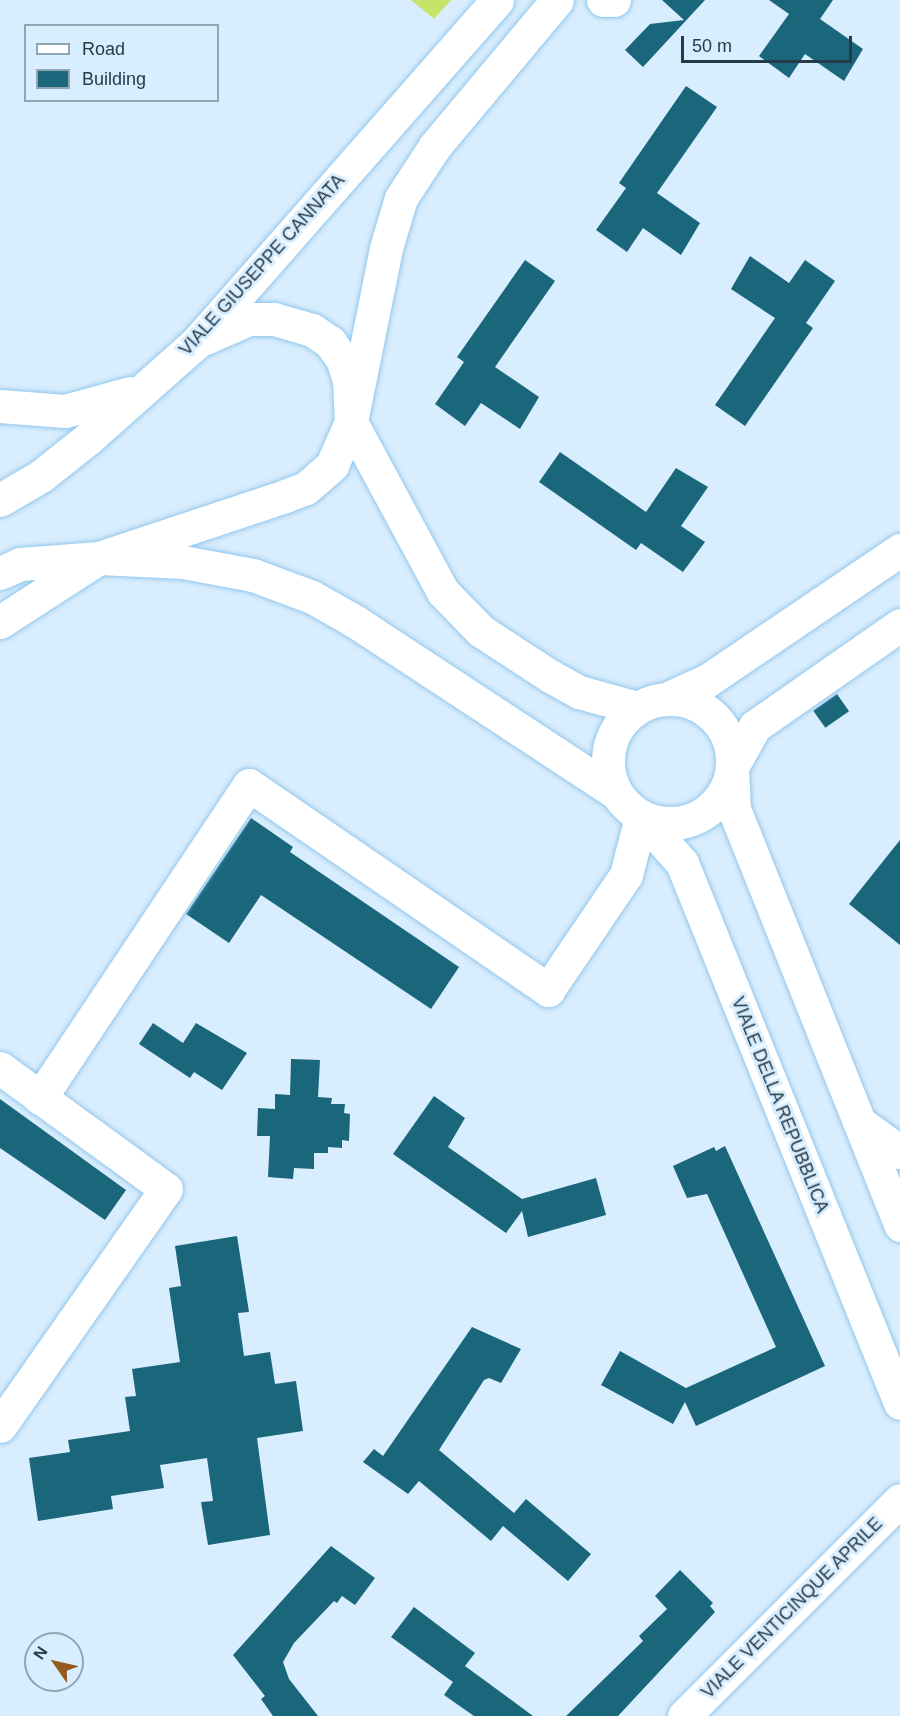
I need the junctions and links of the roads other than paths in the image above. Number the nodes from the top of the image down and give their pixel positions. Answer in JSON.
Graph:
{"nodes":[{"id":1,"x":497,"y":0,"type":"edge"},
{"id":2,"x":557,"y":0,"type":"edge"},
{"id":3,"x":603,"y":0,"type":"edge"},
{"id":4,"x":614,"y":0,"type":"edge"},
{"id":5,"x":196,"y":343,"type":"junction"},
{"id":6,"x":151,"y":384,"type":"junction"},
{"id":7,"x":0,"y":406,"type":"edge"},
{"id":8,"x":351,"y":422,"type":"junction"},
{"id":9,"x":0,"y":500,"type":"edge"},
{"id":10,"x":900,"y":550,"type":"edge"},
{"id":11,"x":99,"y":558,"type":"junction"},
{"id":12,"x":0,"y":573,"type":"edge"},
{"id":13,"x":0,"y":622,"type":"edge"},
{"id":14,"x":900,"y":625,"type":"edge"},
{"id":15,"x":652,"y":704,"type":"junction"},
{"id":16,"x":732,"y":767,"type":"junction"},
{"id":17,"x":615,"y":792,"type":"junction"},
{"id":18,"x":641,"y":817,"type":"junction"},
{"id":19,"x":0,"y":1068,"type":"edge"},
{"id":20,"x":40,"y":1098,"type":"junction"},
{"id":21,"x":859,"y":1122,"type":"junction"},
{"id":22,"x":900,"y":1152,"type":"edge"},
{"id":23,"x":900,"y":1224,"type":"edge"},
{"id":24,"x":900,"y":1403,"type":"edge"},
{"id":25,"x":0,"y":1426,"type":"edge"},
{"id":26,"x":900,"y":1500,"type":"edge"},
{"id":27,"x":684,"y":1716,"type":"edge"}],
"edges":[{"from":1,"to":5,"type":"street","name":"VIALE GIUSEPPE CANNATA"},
{"from":2,"to":8,"type":"street"},
{"from":3,"to":4,"type":"street"},
{"from":5,"to":6,"type":"street","name":"VIALE GIUSEPPE CANNATA"},
{"from":5,"to":8,"type":"street"},
{"from":6,"to":7,"type":"street"},
{"from":6,"to":9,"type":"street","name":"VIALE GIUSEPPE CANNATA"},
{"from":8,"to":11,"type":"street"},
{"from":8,"to":15,"type":"street"},
{"from":10,"to":15,"type":"street"},
{"from":11,"to":12,"type":"street"},
{"from":11,"to":13,"type":"street"},
{"from":11,"to":17,"type":"street"},
{"from":14,"to":16,"type":"street"},
{"from":15,"to":16,"type":"street"},
{"from":15,"to":17,"type":"street"},
{"from":16,"to":18,"type":"street"},
{"from":16,"to":21,"type":"street"},
{"from":17,"to":18,"type":"street"},
{"from":18,"to":20,"type":"street"},
{"from":18,"to":24,"type":"street","name":"VIALE DELLA REPUBBLICA"},
{"from":19,"to":20,"type":"street"},
{"from":20,"to":25,"type":"street"},
{"from":21,"to":22,"type":"street"},
{"from":21,"to":23,"type":"street"},
{"from":26,"to":27,"type":"street","name":"VIALE VENTICINQUE APRILE"}]}
